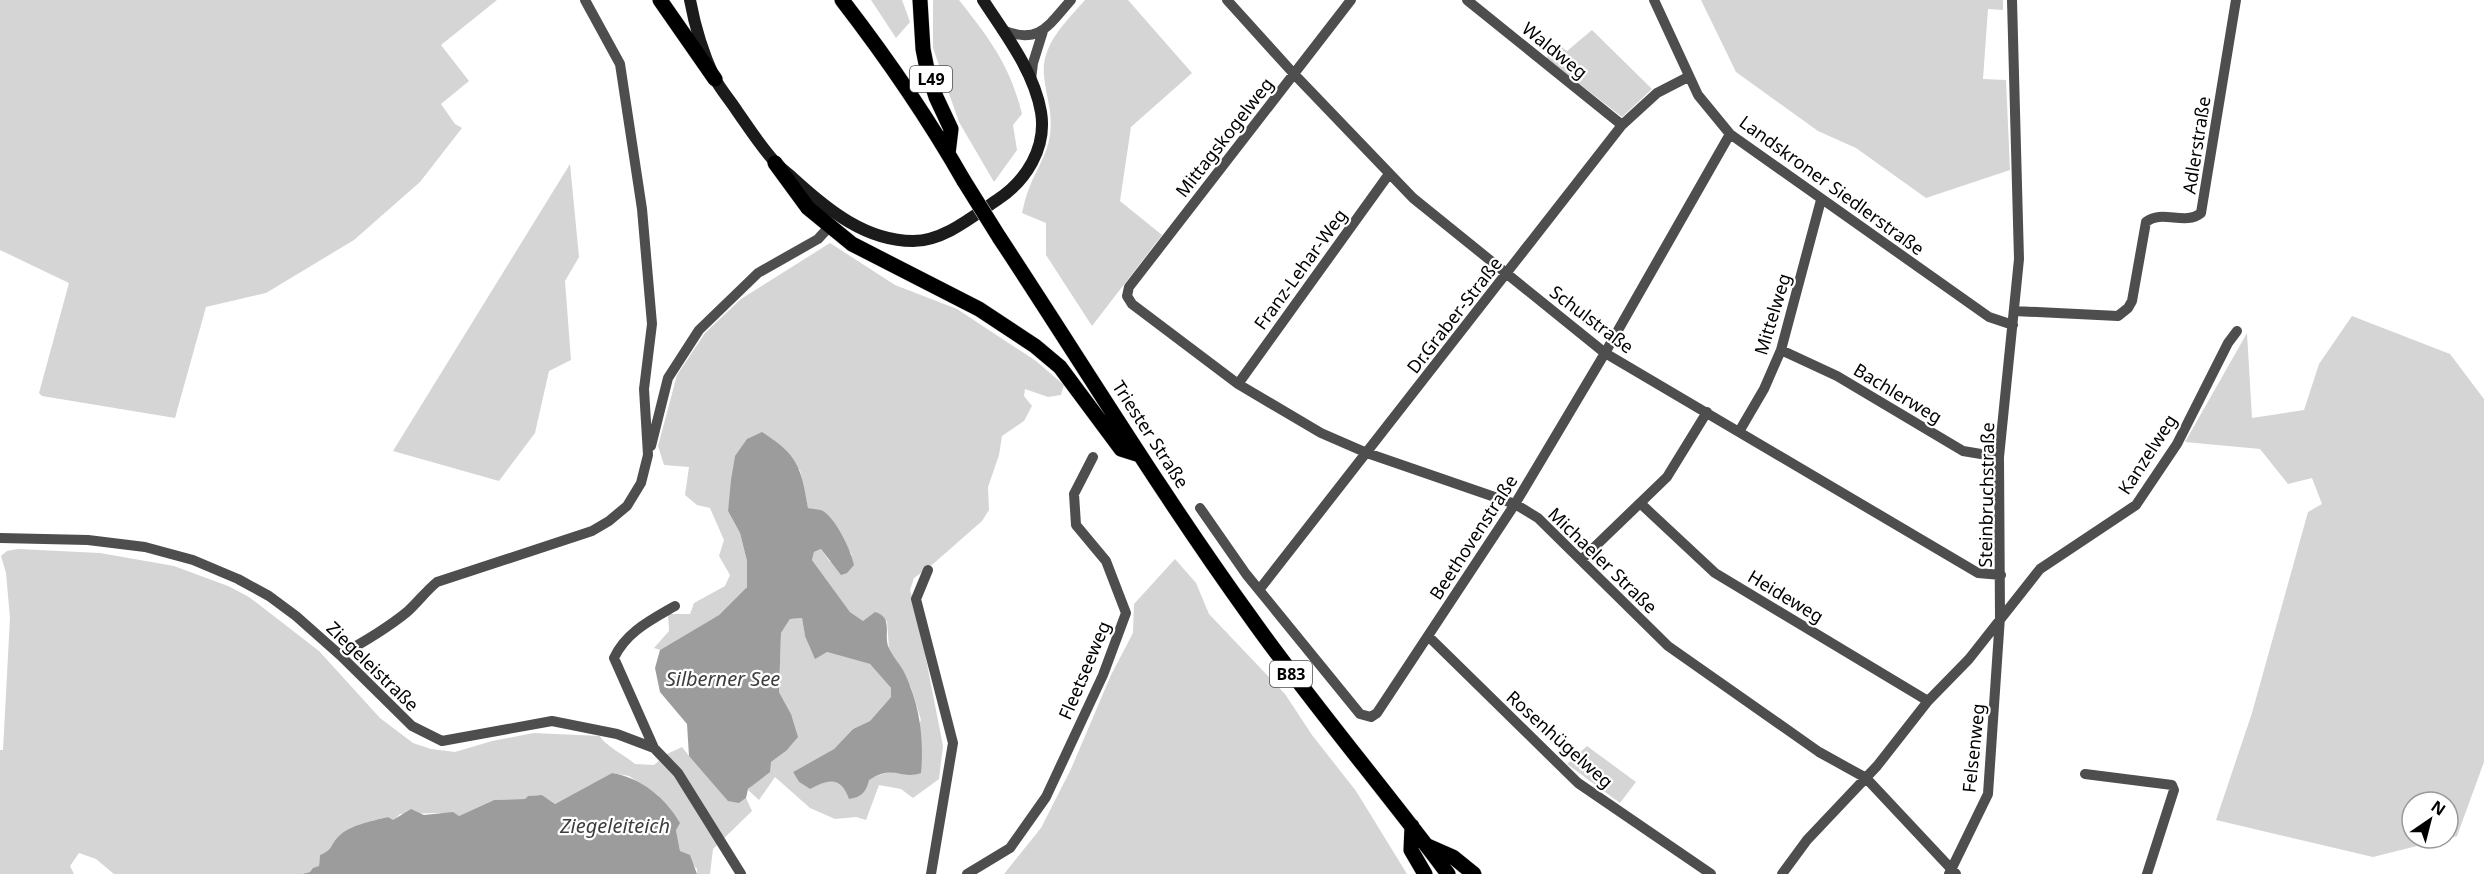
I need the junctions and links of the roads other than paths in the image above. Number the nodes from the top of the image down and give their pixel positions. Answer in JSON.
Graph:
{"nodes":[{"id":1,"x":585,"y":0,"type":"edge"},
{"id":2,"x":660,"y":0,"type":"edge"},
{"id":3,"x":690,"y":0,"type":"edge"},
{"id":4,"x":842,"y":0,"type":"edge"},
{"id":5,"x":920,"y":0,"type":"edge"},
{"id":6,"x":983,"y":0,"type":"edge"},
{"id":7,"x":1071,"y":0,"type":"edge"},
{"id":8,"x":1227,"y":0,"type":"edge"},
{"id":9,"x":1352,"y":0,"type":"edge"},
{"id":10,"x":1467,"y":0,"type":"edge"},
{"id":11,"x":1654,"y":0,"type":"edge"},
{"id":12,"x":2012,"y":0,"type":"edge"},
{"id":13,"x":2236,"y":0,"type":"edge"},
{"id":14,"x":1002,"y":30,"type":"junction"},
{"id":15,"x":1043,"y":31,"type":"junction"},
{"id":16,"x":1294,"y":74,"type":"junction"},
{"id":17,"x":1688,"y":77,"type":"junction"},
{"id":18,"x":715,"y":80,"type":"junction"},
{"id":19,"x":1031,"y":80,"type":"junction"},
{"id":20,"x":1622,"y":125,"type":"junction"},
{"id":21,"x":1730,"y":134,"type":"junction"},
{"id":22,"x":948,"y":154,"type":"junction"},
{"id":23,"x":775,"y":163,"type":"junction"},
{"id":24,"x":1389,"y":174,"type":"junction"},
{"id":25,"x":1821,"y":200,"type":"junction"},
{"id":26,"x":829,"y":227,"type":"junction"},
{"id":27,"x":1507,"y":275,"type":"junction"},
{"id":28,"x":1127,"y":296,"type":"joint"},
{"id":29,"x":2014,"y":311,"type":"junction"},
{"id":30,"x":2013,"y":325,"type":"junction"},
{"id":31,"x":2237,"y":331,"type":"dead end"},
{"id":32,"x":1781,"y":350,"type":"junction"},
{"id":33,"x":1605,"y":353,"type":"junction"},
{"id":34,"x":1238,"y":384,"type":"junction"},
{"id":35,"x":1707,"y":412,"type":"junction"},
{"id":36,"x":1740,"y":430,"type":"junction"},
{"id":37,"x":1367,"y":453,"type":"junction"},
{"id":38,"x":648,"y":455,"type":"junction"},
{"id":39,"x":1140,"y":455,"type":"junction"},
{"id":40,"x":1093,"y":457,"type":"dead end"},
{"id":41,"x":1999,"y":457,"type":"junction"},
{"id":42,"x":1640,"y":503,"type":"junction"},
{"id":43,"x":1515,"y":504,"type":"junction"},
{"id":44,"x":1200,"y":508,"type":"dead end"},
{"id":45,"x":0,"y":538,"type":"edge"},
{"id":46,"x":1581,"y":560,"type":"junction"},
{"id":47,"x":928,"y":570,"type":"dead end"},
{"id":48,"x":2001,"y":575,"type":"junction"},
{"id":49,"x":1259,"y":590,"type":"junction"},
{"id":50,"x":675,"y":606,"type":"dead end"},
{"id":51,"x":2000,"y":617,"type":"junction"},
{"id":52,"x":1428,"y":636,"type":"junction"},
{"id":53,"x":340,"y":655,"type":"junction"},
{"id":54,"x":1928,"y":701,"type":"junction"},
{"id":55,"x":654,"y":748,"type":"junction"},
{"id":56,"x":2085,"y":774,"type":"dead end"},
{"id":57,"x":1866,"y":778,"type":"junction"},
{"id":58,"x":1412,"y":826,"type":"junction"},
{"id":59,"x":1428,"y":846,"type":"junction"},
{"id":60,"x":1952,"y":872,"type":"edge"},
{"id":61,"x":741,"y":874,"type":"edge"},
{"id":62,"x":932,"y":874,"type":"edge"},
{"id":63,"x":967,"y":874,"type":"edge"},
{"id":64,"x":1425,"y":874,"type":"edge"},
{"id":65,"x":1448,"y":874,"type":"edge"},
{"id":66,"x":1474,"y":874,"type":"edge"},
{"id":67,"x":1711,"y":874,"type":"edge"},
{"id":68,"x":1782,"y":874,"type":"edge"},
{"id":69,"x":2147,"y":874,"type":"edge"}],
"edges":[{"from":1,"to":38,"type":"street"},
{"from":2,"to":18,"type":"main road"},
{"from":3,"to":18,"type":"main road"},
{"from":4,"to":22,"type":"main road","name":"Triester Straße","number":"B83"},
{"from":5,"to":22,"type":"main road","number":"L49"},
{"from":6,"to":14,"type":"main road"},
{"from":7,"to":15,"type":"street"},
{"from":8,"to":16,"type":"street","name":"Schulstraße"},
{"from":9,"to":16,"type":"street","name":"Mittagskogelweg"},
{"from":10,"to":20,"type":"street","name":"Waldweg"},
{"from":11,"to":17,"type":"street","name":"Landskroner Siedlerstraße"},
{"from":12,"to":29,"type":"street","name":"Steinbruchstraße"},
{"from":13,"to":29,"type":"street","name":"Adlerstraße"},
{"from":14,"to":15,"type":"street"},
{"from":14,"to":19,"type":"main road"},
{"from":15,"to":19,"type":"street"},
{"from":16,"to":24,"type":"street","name":"Schulstraße"},
{"from":16,"to":28,"type":"street","name":"Mittagskogelweg"},
{"from":17,"to":20,"type":"street","name":"Dr.Graber-Straße"},
{"from":17,"to":21,"type":"street","name":"Landskroner Siedlerstraße"},
{"from":18,"to":23,"type":"main road"},
{"from":19,"to":23,"type":"main road"},
{"from":20,"to":27,"type":"street","name":"Dr.Graber-Straße"},
{"from":21,"to":25,"type":"street","name":"Landskroner Siedlerstraße"},
{"from":21,"to":33,"type":"street","name":"Beethovenstraße"},
{"from":22,"to":39,"type":"main road","name":"Triester Straße","number":"B83","bridge":true},
{"from":23,"to":26,"type":"main road"},
{"from":24,"to":27,"type":"street","name":"Schulstraße"},
{"from":24,"to":34,"type":"street","name":"Franz-Lehar-Weg"},
{"from":25,"to":30,"type":"street","name":"Landskroner Siedlerstraße"},
{"from":25,"to":32,"type":"street","name":"Mittelweg"},
{"from":26,"to":38,"type":"street"},
{"from":26,"to":39,"type":"main road"},
{"from":27,"to":33,"type":"street","name":"Schulstraße"},
{"from":27,"to":37,"type":"street","name":"Dr.Graber-Straße"},
{"from":28,"to":34,"type":"street","name":"Michaeler Straße"},
{"from":29,"to":30,"type":"street","name":"Steinbruchstraße"},
{"from":30,"to":41,"type":"street","name":"Steinbruchstraße"},
{"from":31,"to":51,"type":"street","name":"Kanzelweg"},
{"from":32,"to":36,"type":"street","name":"Mittelweg"},
{"from":32,"to":41,"type":"street","name":"Bachlerweg"},
{"from":33,"to":35,"type":"street","name":"Schulstraße"},
{"from":33,"to":43,"type":"street","name":"Beethovenstraße"},
{"from":34,"to":37,"type":"street","name":"Michaeler Straße"},
{"from":35,"to":36,"type":"street","name":"Schulstraße"},
{"from":35,"to":42,"type":"street"},
{"from":36,"to":48,"type":"street","name":"Schulstraße"},
{"from":37,"to":43,"type":"street","name":"Michaeler Straße"},
{"from":37,"to":49,"type":"street","name":"Dr.Graber-Straße"},
{"from":38,"to":53,"type":"street"},
{"from":39,"to":58,"type":"main road","name":"Triester Straße","number":"B83"},
{"from":40,"to":63,"type":"street","name":"Fleetseeweg"},
{"from":41,"to":48,"type":"street","name":"Steinbruchstraße"},
{"from":42,"to":46,"type":"street"},
{"from":42,"to":54,"type":"street","name":"Heideweg"},
{"from":43,"to":46,"type":"street","name":"Michaeler Straße"},
{"from":43,"to":52,"type":"street","name":"Beethovenstraße"},
{"from":44,"to":49,"type":"street","name":"Beethovenstraße"},
{"from":45,"to":53,"type":"street","name":"Ziegeleistraße"},
{"from":46,"to":57,"type":"street","name":"Michaeler Straße"},
{"from":47,"to":62,"type":"street"},
{"from":48,"to":51,"type":"street","name":"Steinbruchstraße"},
{"from":49,"to":52,"type":"street","name":"Beethovenstraße"},
{"from":50,"to":55,"type":"street"},
{"from":51,"to":54,"type":"street"},
{"from":51,"to":60,"type":"street","name":"Felsenweg"},
{"from":52,"to":67,"type":"street","name":"Rosenhügelweg"},
{"from":53,"to":55,"type":"street","name":"Ziegeleistraße"},
{"from":54,"to":57,"type":"street"},
{"from":55,"to":61,"type":"street","name":"Ziegeleistraße"},
{"from":56,"to":69,"type":"street"},
{"from":57,"to":60,"type":"street","name":"Michaeler Straße"},
{"from":57,"to":68,"type":"street"},
{"from":58,"to":59,"type":"main road","name":"Triester Straße","number":"B83"},
{"from":58,"to":64,"type":"main road"},
{"from":59,"to":65,"type":"main road","name":"Triester Straße","number":"B83"},
{"from":59,"to":66,"type":"main road"}]}
